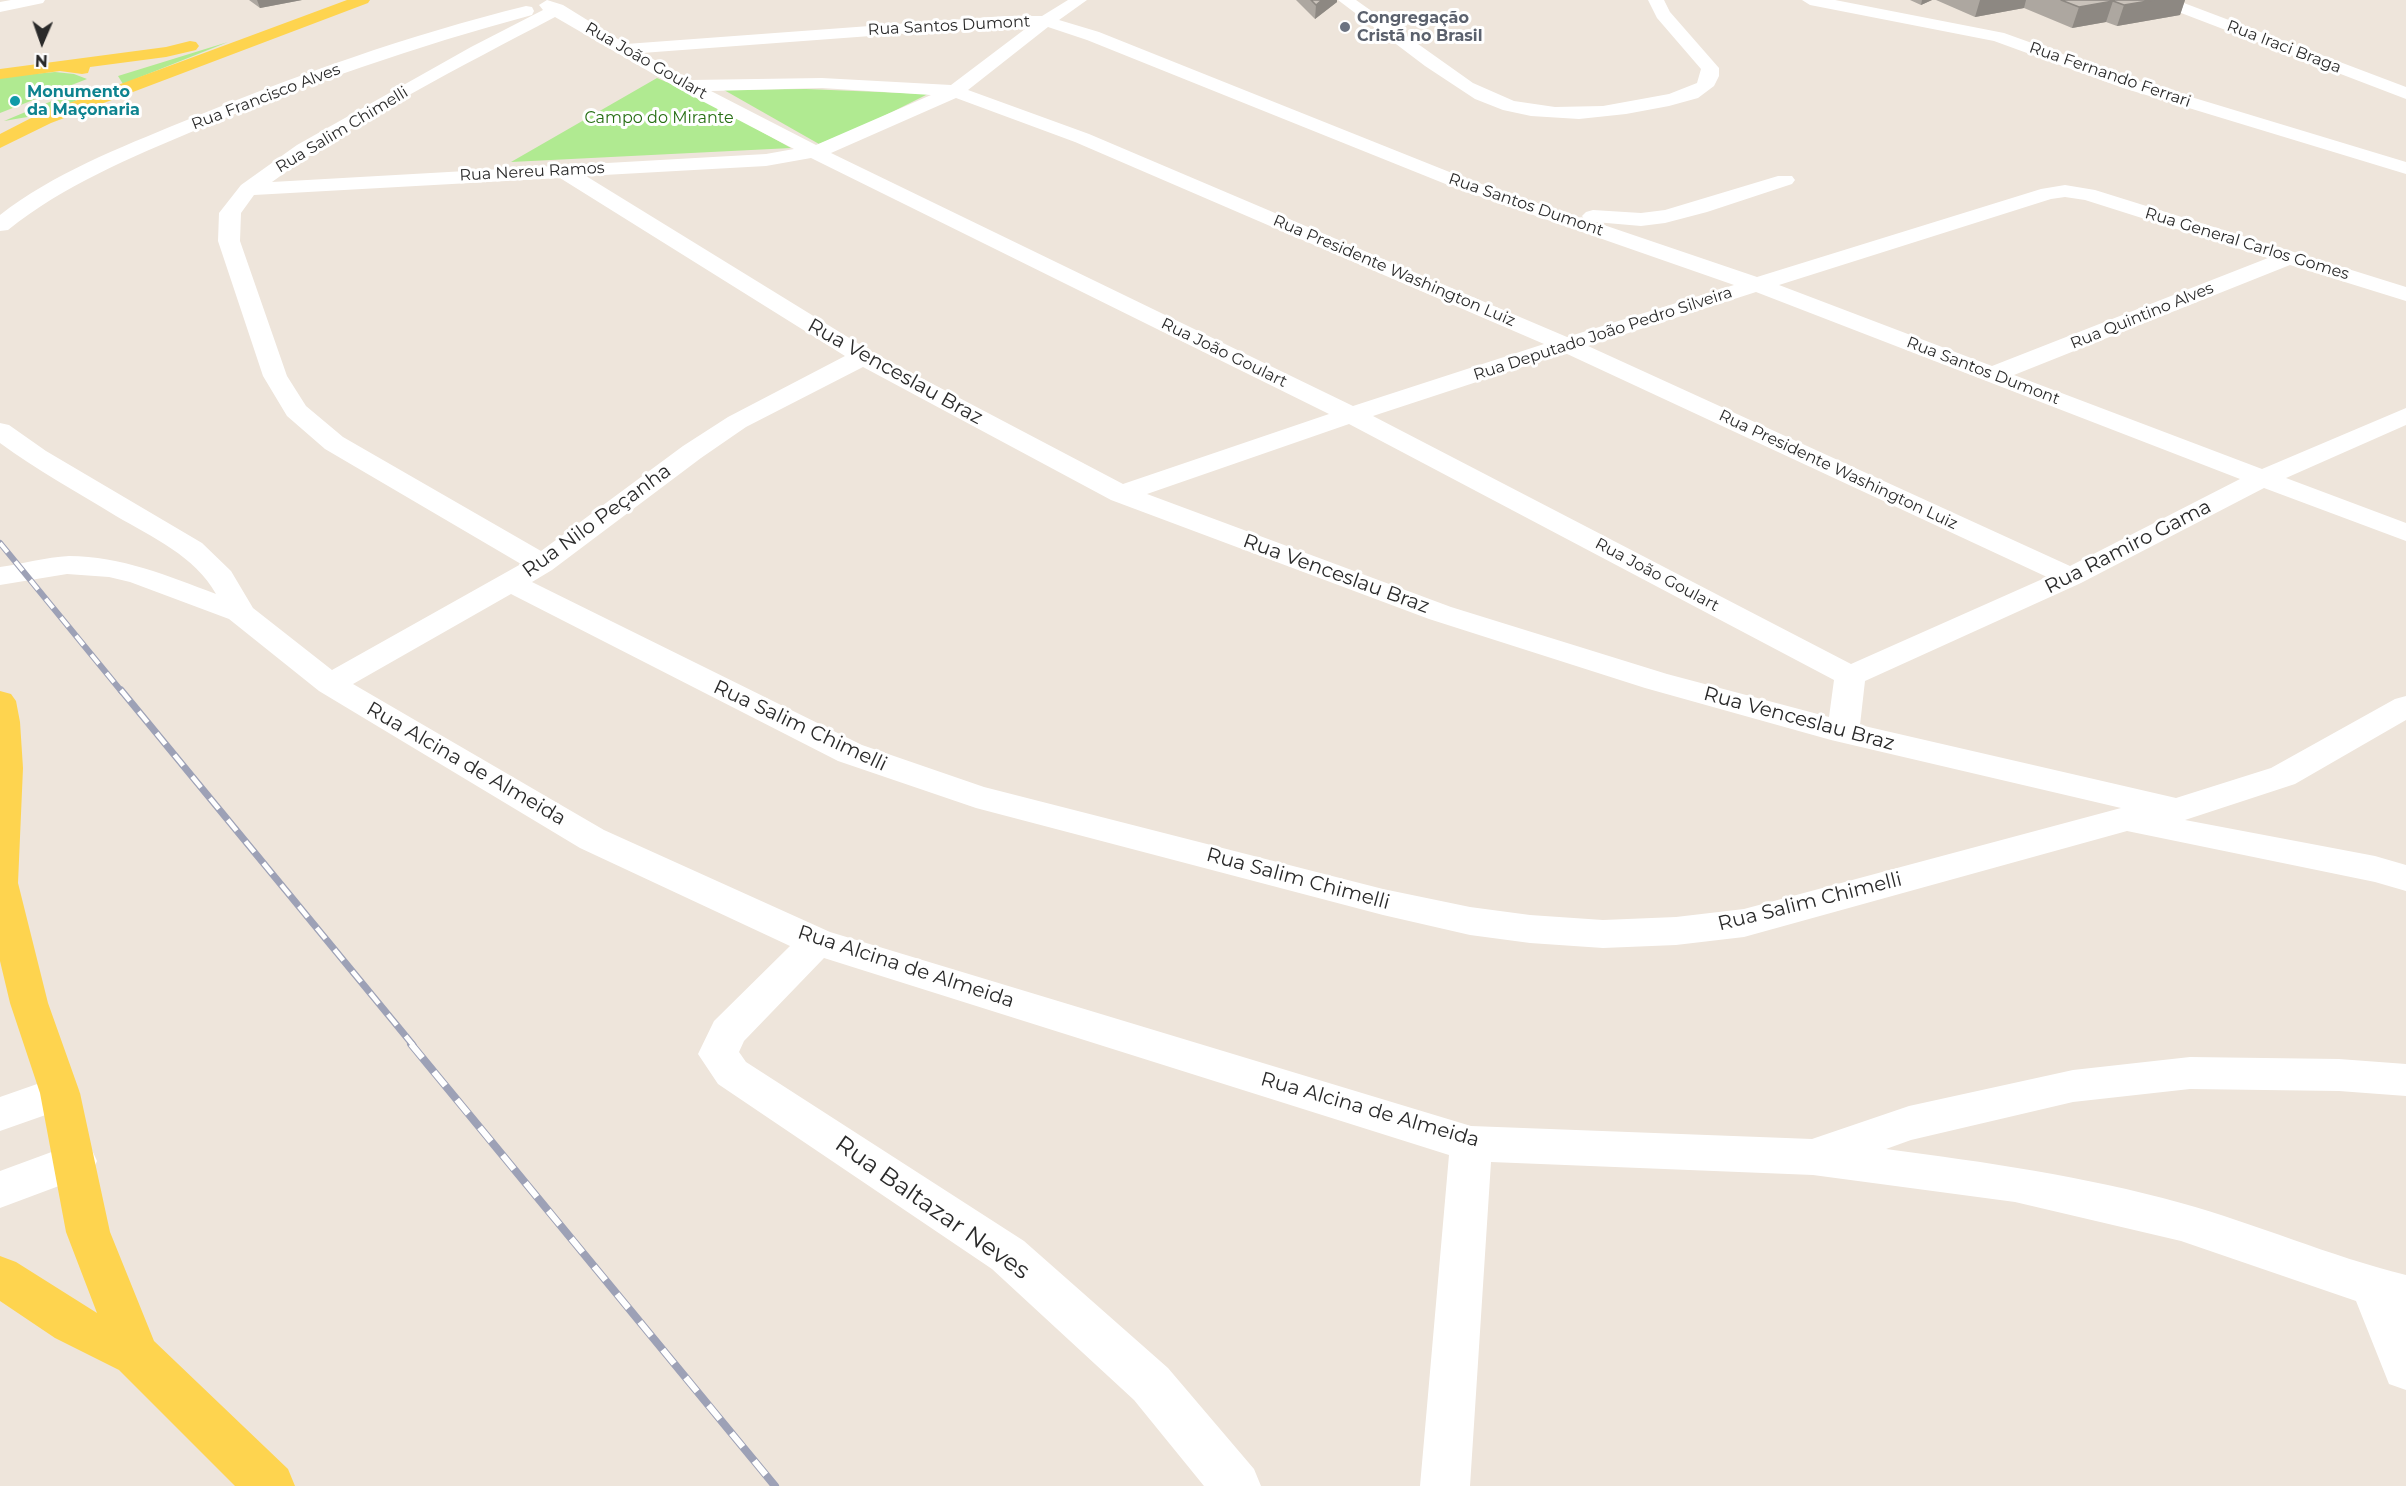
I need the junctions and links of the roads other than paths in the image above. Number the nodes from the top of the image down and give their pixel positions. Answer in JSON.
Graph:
{"nodes":[{"id":1,"x":16,"y":0,"type":"edge"},
{"id":2,"x":37,"y":0,"type":"edge"},
{"id":3,"x":355,"y":0,"type":"edge"},
{"id":4,"x":362,"y":0,"type":"edge"},
{"id":5,"x":1079,"y":0,"type":"edge"},
{"id":6,"x":1346,"y":0,"type":"edge"},
{"id":7,"x":1656,"y":0,"type":"edge"},
{"id":8,"x":1810,"y":0,"type":"edge"},
{"id":9,"x":2161,"y":0,"type":"edge"},
{"id":10,"x":0,"y":5,"type":"edge"},
{"id":11,"x":557,"y":5,"type":"edge"},
{"id":12,"x":1046,"y":21,"type":"junction"},
{"id":13,"x":206,"y":42,"type":"junction"},
{"id":14,"x":623,"y":49,"type":"junction"},
{"id":15,"x":60,"y":66,"type":"junction"},
{"id":16,"x":6,"y":71,"type":"edge"},
{"id":17,"x":108,"y":75,"type":"junction"},
{"id":18,"x":687,"y":86,"type":"junction"},
{"id":19,"x":76,"y":88,"type":"dead end"},
{"id":20,"x":955,"y":91,"type":"junction"},
{"id":21,"x":2406,"y":93,"type":"edge"},
{"id":22,"x":54,"y":97,"type":"dead end"},
{"id":23,"x":101,"y":97,"type":"junction"},
{"id":24,"x":38,"y":113,"type":"junction"},
{"id":25,"x":0,"y":125,"type":"edge"},
{"id":26,"x":0,"y":142,"type":"edge"},
{"id":27,"x":814,"y":152,"type":"junction"},
{"id":28,"x":2406,"y":168,"type":"edge"},
{"id":29,"x":562,"y":170,"type":"junction"},
{"id":30,"x":1785,"y":180,"type":"dead end"},
{"id":31,"x":248,"y":189,"type":"junction"},
{"id":32,"x":2088,"y":194,"type":"joint"},
{"id":33,"x":1564,"y":219,"type":"junction"},
{"id":34,"x":0,"y":225,"type":"edge"},
{"id":35,"x":2290,"y":257,"type":"junction"},
{"id":36,"x":1757,"y":285,"type":"junction"},
{"id":37,"x":2406,"y":294,"type":"edge"},
{"id":38,"x":1566,"y":345,"type":"junction"},
{"id":39,"x":863,"y":357,"type":"junction"},
{"id":40,"x":1994,"y":374,"type":"junction"},
{"id":41,"x":1351,"y":415,"type":"junction"},
{"id":42,"x":2406,"y":416,"type":"edge"},
{"id":43,"x":0,"y":431,"type":"edge"},
{"id":44,"x":2263,"y":478,"type":"junction"},
{"id":45,"x":1121,"y":494,"type":"junction"},
{"id":46,"x":2406,"y":533,"type":"edge"},
{"id":47,"x":542,"y":564,"type":"junction"},
{"id":48,"x":0,"y":576,"type":"edge"},
{"id":49,"x":2071,"y":578,"type":"junction"},
{"id":50,"x":510,"y":582,"type":"junction"},
{"id":51,"x":240,"y":613,"type":"junction"},
{"id":52,"x":1850,"y":676,"type":"junction"},
{"id":53,"x":330,"y":684,"type":"junction"},
{"id":54,"x":0,"y":701,"type":"edge"},
{"id":55,"x":2406,"y":706,"type":"edge"},
{"id":56,"x":1843,"y":732,"type":"junction"},
{"id":57,"x":2178,"y":810,"type":"junction"},
{"id":58,"x":2123,"y":820,"type":"junction"},
{"id":59,"x":2396,"y":874,"type":"edge"},
{"id":60,"x":0,"y":883,"type":"edge"},
{"id":61,"x":817,"y":942,"type":"junction"},
{"id":62,"x":2406,"y":1080,"type":"edge"},
{"id":63,"x":60,"y":1093,"type":"junction"},
{"id":64,"x":0,"y":1114,"type":"edge"},
{"id":65,"x":1471,"y":1144,"type":"junction"},
{"id":66,"x":1813,"y":1157,"type":"junction"},
{"id":67,"x":76,"y":1161,"type":"junction"},
{"id":68,"x":0,"y":1190,"type":"edge"},
{"id":69,"x":0,"y":1276,"type":"edge"},
{"id":70,"x":2390,"y":1291,"type":"edge"},
{"id":71,"x":136,"y":1355,"type":"junction"},
{"id":72,"x":2406,"y":1368,"type":"edge"},
{"id":73,"x":270,"y":1486,"type":"edge"},
{"id":74,"x":1236,"y":1486,"type":"edge"},
{"id":75,"x":1445,"y":1486,"type":"edge"}],
"edges":[{"from":1,"to":10,"type":"street"},
{"from":2,"to":10,"type":"street"},
{"from":3,"to":13,"type":"main road"},
{"from":4,"to":23,"type":"main road"},
{"from":5,"to":12,"type":"street","name":"Rua Nereu Ramos"},
{"from":6,"to":7,"type":"street"},
{"from":8,"to":28,"type":"street","name":"Rua Fernando Ferrari"},
{"from":9,"to":21,"type":"street","name":"Rua Iraci Braga"},
{"from":11,"to":14,"type":"street","name":"Rua João Goulart"},
{"from":11,"to":31,"type":"street","name":"Rua Salim Chimelli"},
{"from":11,"to":34,"type":"street","name":"Rua Francisco Alves"},
{"from":12,"to":14,"type":"street","name":"Rua Santos Dumont"},
{"from":12,"to":20,"type":"street","name":"Rua Nereu Ramos"},
{"from":12,"to":33,"type":"street","name":"Rua Santos Dumont"},
{"from":13,"to":15,"type":"main road"},
{"from":13,"to":17,"type":"main road"},
{"from":14,"to":18,"type":"street","name":"Rua João Goulart"},
{"from":15,"to":16,"type":"main road"},
{"from":15,"to":17,"type":"main road"},
{"from":17,"to":19,"type":"main road"},
{"from":17,"to":23,"type":"main road"},
{"from":18,"to":20,"type":"street","name":"Rua Presidente Washington Luiz"},
{"from":18,"to":27,"type":"street","name":"Rua João Goulart"},
{"from":20,"to":27,"type":"street","name":"Rua Nereu Ramos"},
{"from":20,"to":38,"type":"street","name":"Rua Presidente Washington Luiz"},
{"from":22,"to":24,"type":"main road"},
{"from":23,"to":24,"type":"main road"},
{"from":24,"to":25,"type":"main road"},
{"from":24,"to":26,"type":"main road"},
{"from":27,"to":29,"type":"street","name":"Rua Nereu Ramos"},
{"from":27,"to":41,"type":"street","name":"Rua João Goulart"},
{"from":29,"to":31,"type":"street","name":"Rua Nereu Ramos"},
{"from":29,"to":39,"type":"street","name":"Rua Venceslau Braz"},
{"from":30,"to":33,"type":"street"},
{"from":31,"to":47,"type":"street","name":"Rua Salim Chimelli"},
{"from":32,"to":35,"type":"street","name":"Rua General Carlos Gomes"},
{"from":32,"to":36,"type":"street","name":"Rua Deputado João Pedro Silveira"},
{"from":33,"to":36,"type":"street","name":"Rua Santos Dumont"},
{"from":35,"to":37,"type":"street","name":"Rua General Carlos Gomes"},
{"from":35,"to":40,"type":"street","name":"Rua Quintino Alves"},
{"from":36,"to":38,"type":"street","name":"Rua Deputado João Pedro Silveira"},
{"from":36,"to":40,"type":"street","name":"Rua Santos Dumont"},
{"from":38,"to":41,"type":"street","name":"Rua Deputado João Pedro Silveira"},
{"from":38,"to":49,"type":"street","name":"Rua Presidente Washington Luiz"},
{"from":39,"to":45,"type":"street","name":"Rua Venceslau Braz"},
{"from":39,"to":47,"type":"street","name":"Rua Nilo Peçanha"},
{"from":40,"to":44,"type":"street","name":"Rua Santos Dumont"},
{"from":41,"to":45,"type":"street","name":"Rua Deputado João Pedro Silveira"},
{"from":41,"to":52,"type":"street","name":"Rua João Goulart"},
{"from":42,"to":44,"type":"street","name":"Rua Ramiro Gama"},
{"from":43,"to":51,"type":"street"},
{"from":44,"to":46,"type":"street","name":"Rua Santos Dumont"},
{"from":44,"to":49,"type":"street","name":"Rua Ramiro Gama"},
{"from":45,"to":56,"type":"street","name":"Rua Venceslau Braz"},
{"from":47,"to":50,"type":"street","name":"Rua Nilo Peçanha"},
{"from":48,"to":51,"type":"street","name":"Rua Alcina de Almeida"},
{"from":49,"to":52,"type":"street","name":"Rua Ramiro Gama"},
{"from":50,"to":53,"type":"street","name":"Rua Nilo Peçanha"},
{"from":50,"to":58,"type":"street","name":"Rua Salim Chimelli"},
{"from":51,"to":53,"type":"street","name":"Rua Alcina de Almeida"},
{"from":52,"to":56,"type":"street"},
{"from":53,"to":61,"type":"street","name":"Rua Alcina de Almeida"},
{"from":54,"to":60,"type":"main road"},
{"from":55,"to":57,"type":"street","name":"Rua Salim Chimelli"},
{"from":56,"to":57,"type":"street","name":"Rua Venceslau Braz"},
{"from":57,"to":58,"type":"street","name":"Rua Salim Chimelli"},
{"from":58,"to":59,"type":"street","name":"Rua Salim Chimelli"},
{"from":60,"to":63,"type":"main road"},
{"from":61,"to":65,"type":"street","name":"Rua Alcina de Almeida"},
{"from":61,"to":74,"type":"street","name":"Rua Baltazar Neves"},
{"from":62,"to":66,"type":"street"},
{"from":63,"to":64,"type":"street"},
{"from":63,"to":67,"type":"main road"},
{"from":65,"to":66,"type":"street","name":"Rua Alcina de Almeida"},
{"from":65,"to":75,"type":"street"},
{"from":66,"to":70,"type":"street","name":"Rua Alcina de Almeida"},
{"from":67,"to":68,"type":"street"},
{"from":67,"to":71,"type":"main road"},
{"from":69,"to":71,"type":"main road"},
{"from":70,"to":72,"type":"street"},
{"from":71,"to":73,"type":"main road"}]}
